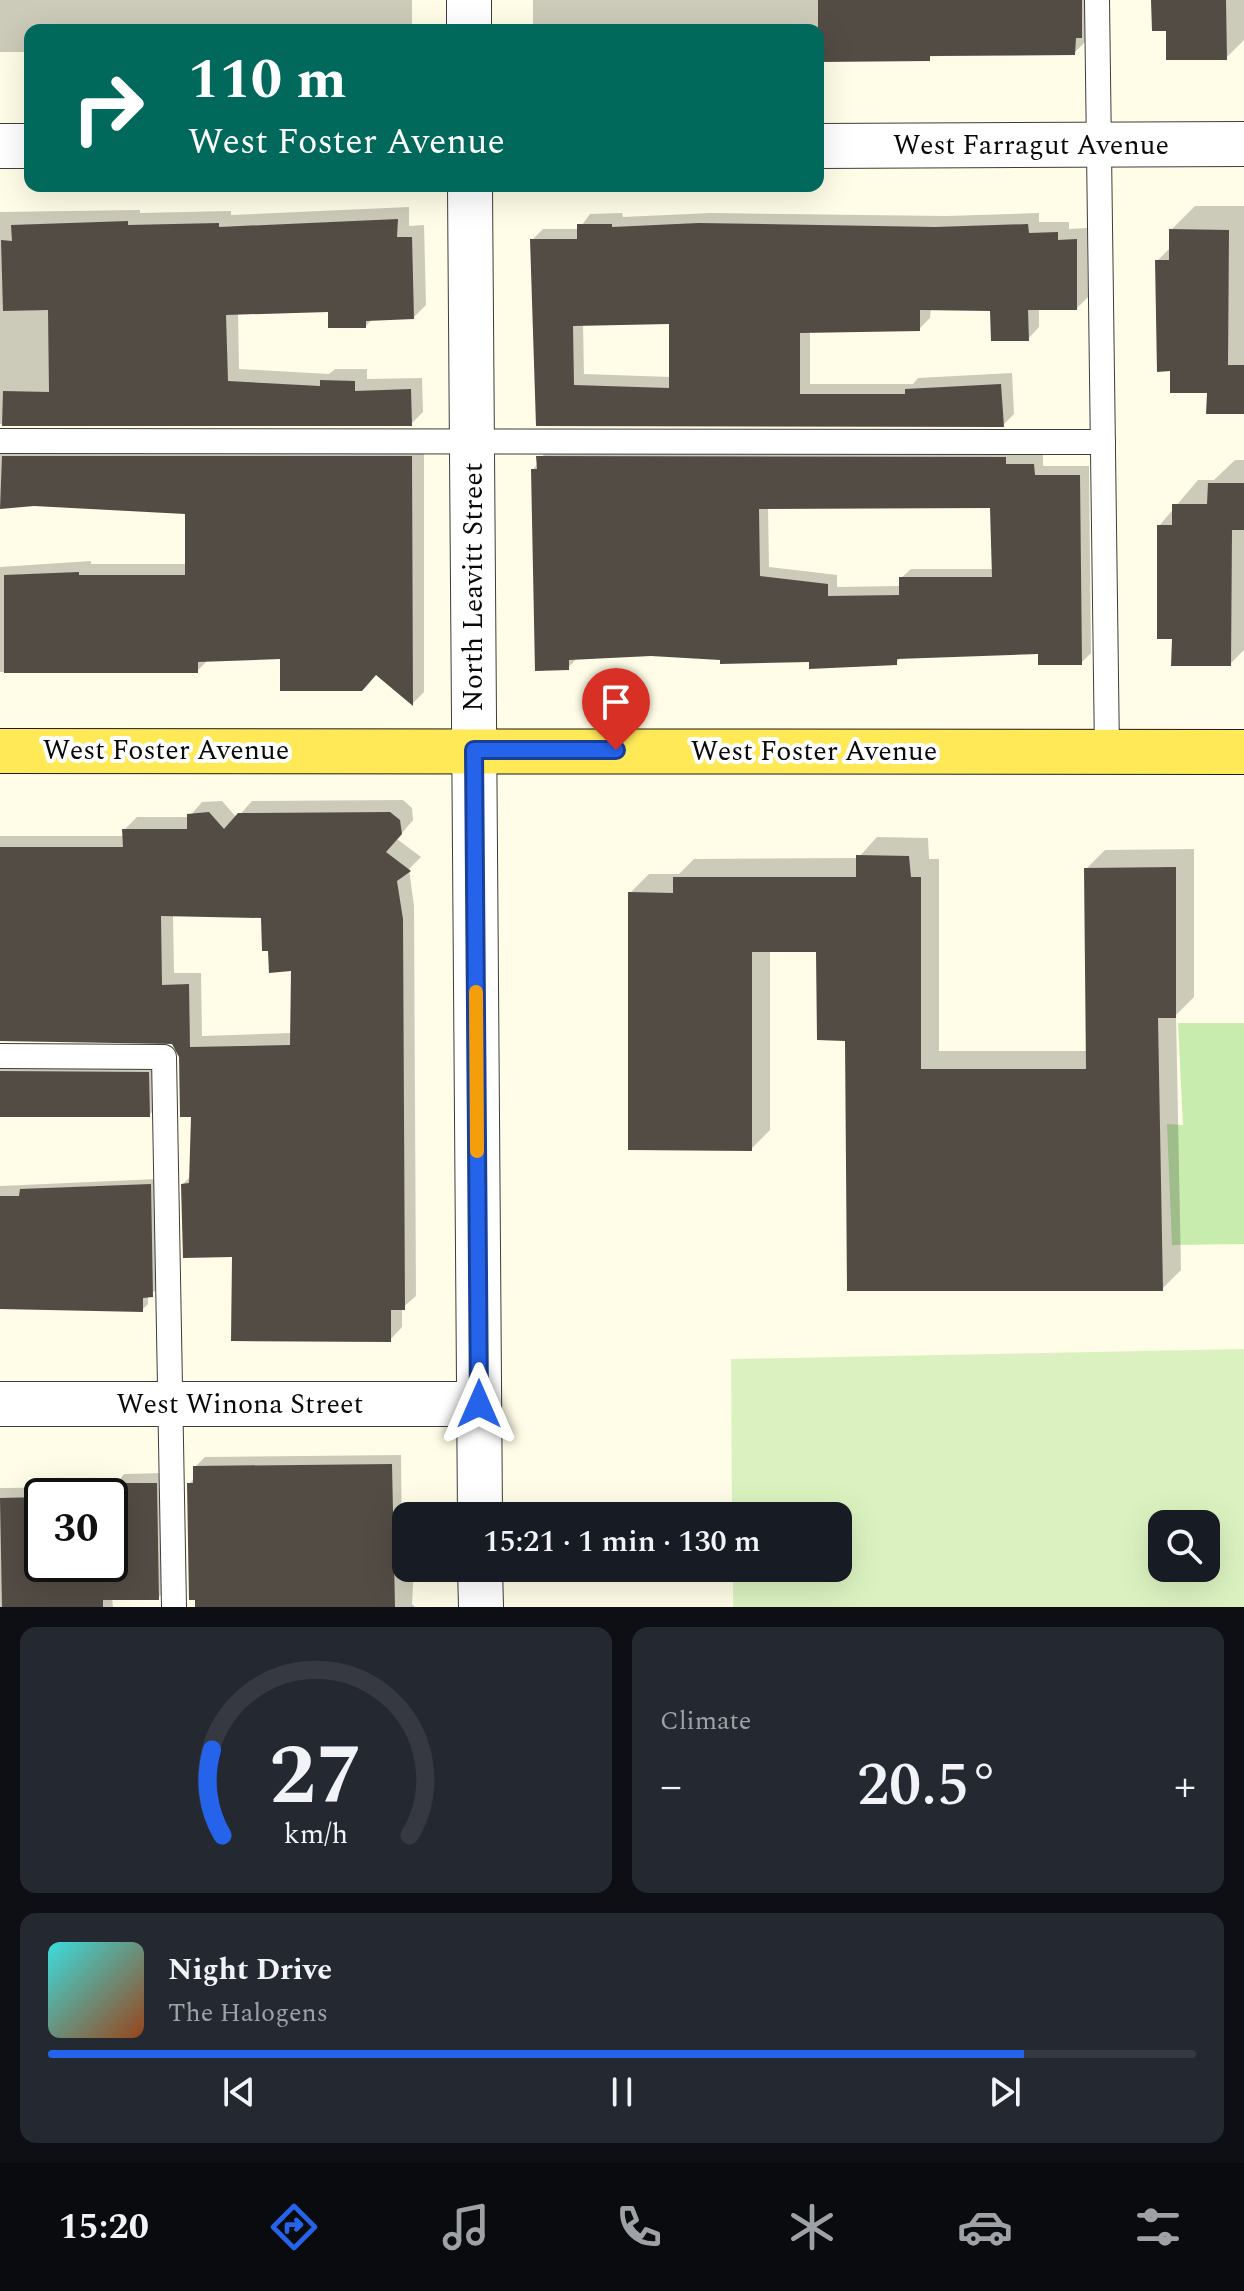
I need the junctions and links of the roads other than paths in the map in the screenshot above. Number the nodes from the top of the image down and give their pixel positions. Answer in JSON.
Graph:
{"nodes":[{"id":1,"x":469,"y":0,"type":"edge"},
{"id":2,"x":1097,"y":0,"type":"edge"},
{"id":3,"x":469,"y":24,"type":"edge"},
{"id":4,"x":1244,"y":144,"type":"edge"},
{"id":5,"x":1099,"y":145,"type":"junction"},
{"id":6,"x":0,"y":146,"type":"edge"},
{"id":7,"x":24,"y":146,"type":"edge"},
{"id":8,"x":824,"y":146,"type":"edge"},
{"id":9,"x":470,"y":192,"type":"edge"},
{"id":10,"x":0,"y":441,"type":"edge"},
{"id":11,"x":472,"y":441,"type":"junction"},
{"id":12,"x":1103,"y":442,"type":"junction"},
{"id":13,"x":474,"y":750,"type":"junction"},
{"id":14,"x":0,"y":751,"type":"edge"},
{"id":15,"x":1107,"y":752,"type":"junction"},
{"id":16,"x":1244,"y":752,"type":"edge"},
{"id":17,"x":0,"y":1056,"type":"edge"},
{"id":18,"x":0,"y":1404,"type":"edge"},
{"id":19,"x":172,"y":1404,"type":"junction"},
{"id":20,"x":479,"y":1404,"type":"junction"},
{"id":21,"x":480,"y":1502,"type":"edge"},
{"id":22,"x":480,"y":1582,"type":"edge"},
{"id":23,"x":174,"y":1607,"type":"edge"},
{"id":24,"x":481,"y":1607,"type":"edge"}],
"edges":[{"from":1,"to":3,"type":"street"},
{"from":2,"to":5,"type":"lane"},
{"from":4,"to":5,"type":"street","name":"West Farragut Avenue"},
{"from":5,"to":8,"type":"street","name":"West Farragut Avenue"},
{"from":5,"to":12,"type":"lane"},
{"from":6,"to":7,"type":"street"},
{"from":9,"to":11,"type":"street","name":"North Leavitt Street"},
{"from":10,"to":11,"type":"lane"},
{"from":11,"to":12,"type":"lane"},
{"from":11,"to":13,"type":"street","name":"North Leavitt Street"},
{"from":12,"to":15,"type":"lane"},
{"from":13,"to":14,"type":"main road","name":"West Foster Avenue"},
{"from":13,"to":15,"type":"main road","name":"West Foster Avenue"},
{"from":13,"to":20,"type":"street","name":"North Leavitt Street"},
{"from":15,"to":16,"type":"main road","name":"West Foster Avenue"},
{"from":17,"to":19,"type":"lane"},
{"from":18,"to":19,"type":"street","name":"West Winona Street"},
{"from":19,"to":20,"type":"street","name":"West Winona Street"},
{"from":19,"to":23,"type":"lane"},
{"from":20,"to":21,"type":"street","name":"North Leavitt Street"},
{"from":22,"to":24,"type":"street"}]}
